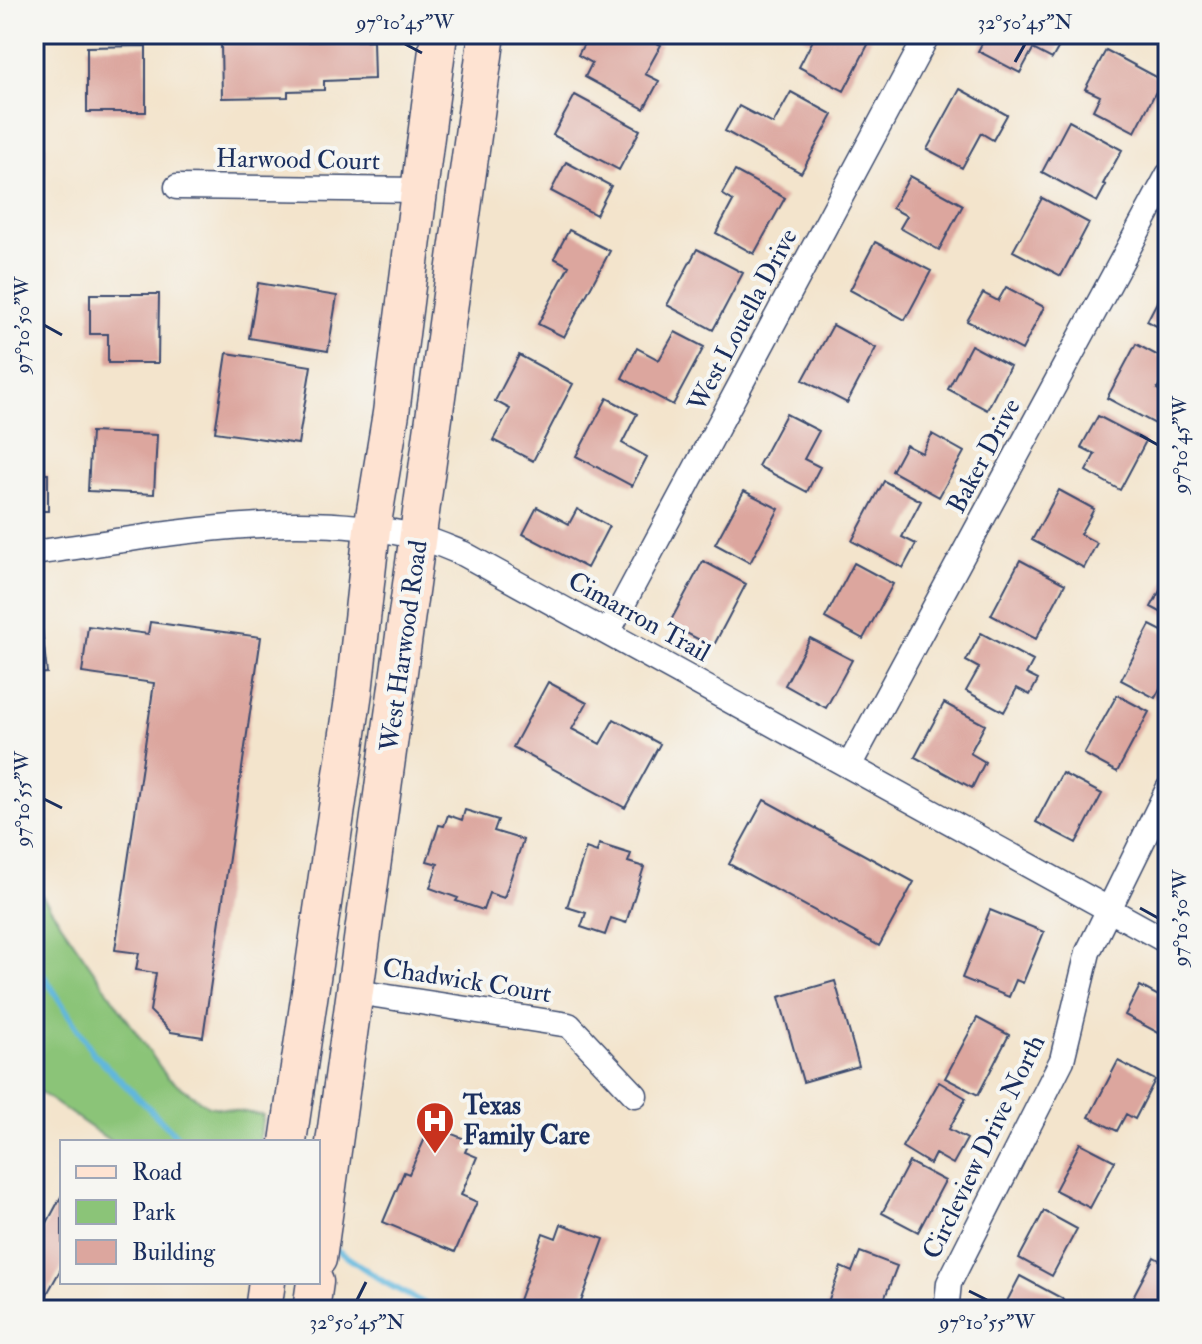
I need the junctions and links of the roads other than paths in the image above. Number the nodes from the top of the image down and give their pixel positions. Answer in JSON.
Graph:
{"nodes":[{"id":1,"x":439,"y":34,"type":"edge"},
{"id":2,"x":487,"y":34,"type":"edge"},
{"id":3,"x":928,"y":34,"type":"edge"},
{"id":4,"x":1168,"y":175,"type":"edge"},
{"id":5,"x":177,"y":187,"type":"dead end"},
{"id":6,"x":419,"y":190,"type":"junction"},
{"id":7,"x":372,"y":529,"type":"junction"},
{"id":8,"x":419,"y":538,"type":"junction"},
{"id":9,"x":34,"y":553,"type":"edge"},
{"id":10,"x":608,"y":632,"type":"junction"},
{"id":11,"x":850,"y":764,"type":"junction"},
{"id":12,"x":1168,"y":789,"type":"edge"},
{"id":13,"x":1107,"y":909,"type":"junction"},
{"id":14,"x":1168,"y":942,"type":"edge"},
{"id":15,"x":356,"y":992,"type":"junction"},
{"id":16,"x":635,"y":1095,"type":"dead end"},
{"id":17,"x":288,"y":1140,"type":"edge"},
{"id":18,"x":320,"y":1244,"type":"edge"},
{"id":19,"x":267,"y":1284,"type":"edge"},
{"id":20,"x":315,"y":1284,"type":"edge"},
{"id":21,"x":263,"y":1310,"type":"edge"},
{"id":22,"x":311,"y":1310,"type":"edge"},
{"id":23,"x":949,"y":1310,"type":"edge"}],
"edges":[{"from":1,"to":6,"type":"main road","name":"West Harwood Road"},
{"from":2,"to":8,"type":"main road","name":"West Harwood Road"},
{"from":3,"to":10,"type":"street","name":"West Louella Drive"},
{"from":4,"to":11,"type":"street","name":"Baker Drive"},
{"from":5,"to":6,"type":"street","name":"Harwood Court"},
{"from":6,"to":7,"type":"main road","name":"West Harwood Road"},
{"from":7,"to":8,"type":"street","name":"Cimarron Trail"},
{"from":7,"to":9,"type":"street","name":"Cimarron Trail"},
{"from":7,"to":17,"type":"main road","name":"West Harwood Road"},
{"from":8,"to":10,"type":"street","name":"Cimarron Trail"},
{"from":8,"to":15,"type":"main road","name":"West Harwood Road"},
{"from":10,"to":11,"type":"street","name":"Cimarron Trail"},
{"from":11,"to":13,"type":"street","name":"Cimarron Trail"},
{"from":12,"to":13,"type":"street","name":"Circleview Drive North"},
{"from":13,"to":14,"type":"street","name":"Cimarron Trail"},
{"from":13,"to":23,"type":"street","name":"Circleview Drive North"},
{"from":15,"to":16,"type":"street","name":"Chadwick Court"},
{"from":15,"to":18,"type":"main road","name":"West Harwood Road"},
{"from":19,"to":21,"type":"main road"},
{"from":20,"to":22,"type":"main road"}]}
